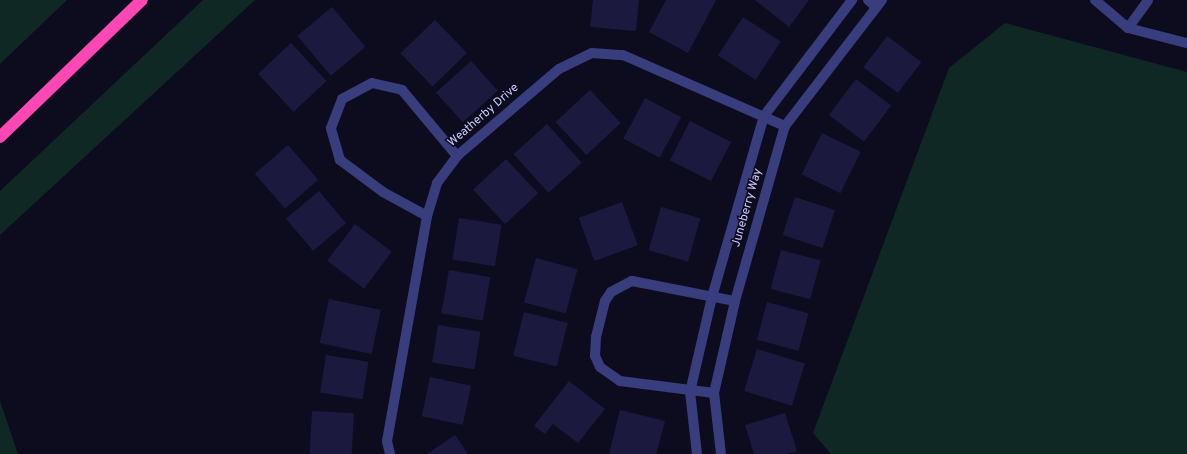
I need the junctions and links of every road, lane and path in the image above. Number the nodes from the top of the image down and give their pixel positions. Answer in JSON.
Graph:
{"nodes":[{"id":1,"x":142,"y":0,"type":"edge"},
{"id":2,"x":852,"y":0,"type":"edge"},
{"id":3,"x":1095,"y":0,"type":"edge"},
{"id":4,"x":1148,"y":0,"type":"edge"},
{"id":5,"x":875,"y":2,"type":"edge"},
{"id":6,"x":1128,"y":28,"type":"junction"},
{"id":7,"x":1187,"y":43,"type":"edge"},
{"id":8,"x":764,"y":116,"type":"junction"},
{"id":9,"x":785,"y":126,"type":"junction"},
{"id":10,"x":0,"y":137,"type":"edge"},
{"id":11,"x":457,"y":156,"type":"junction"},
{"id":12,"x":427,"y":216,"type":"junction"},
{"id":13,"x":712,"y":297,"type":"junction"},
{"id":14,"x":735,"y":301,"type":"junction"},
{"id":15,"x":690,"y":392,"type":"junction"},
{"id":16,"x":714,"y":393,"type":"junction"},
{"id":17,"x":390,"y":454,"type":"edge"},
{"id":18,"x":697,"y":454,"type":"edge"},
{"id":19,"x":721,"y":454,"type":"edge"}],
"edges":[{"from":1,"to":10,"type":"highway"},
{"from":2,"to":8,"type":"street","name":"Juneberry Way"},
{"from":3,"to":6,"type":"street"},
{"from":4,"to":6,"type":"street"},
{"from":5,"to":9,"type":"street","name":"Juneberry Way"},
{"from":6,"to":7,"type":"street"},
{"from":8,"to":9,"type":"street","name":"Weatherby Drive"},
{"from":8,"to":11,"type":"street","name":"Weatherby Drive"},
{"from":8,"to":13,"type":"street","name":"Juneberry Way"},
{"from":9,"to":14,"type":"street","name":"Juneberry Way"},
{"from":11,"to":12,"type":"street","name":"Weatherby Drive"},
{"from":11,"to":12,"type":"street"},
{"from":12,"to":17,"type":"street","name":"Weatherby Drive"},
{"from":13,"to":14,"type":"street"},
{"from":13,"to":15,"type":"street","name":"Juneberry Way"},
{"from":13,"to":15,"type":"street"},
{"from":14,"to":16,"type":"street","name":"Juneberry Way"},
{"from":15,"to":16,"type":"street"},
{"from":15,"to":18,"type":"street","name":"Juneberry Way"},
{"from":16,"to":19,"type":"street","name":"Juneberry Way"}]}
